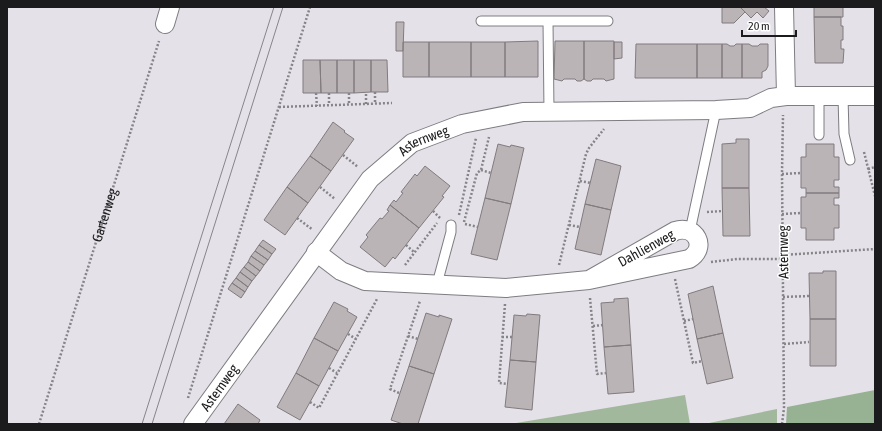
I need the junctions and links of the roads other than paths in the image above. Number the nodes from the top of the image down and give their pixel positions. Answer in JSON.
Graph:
{"nodes":[{"id":1,"x":170,"y":7,"type":"edge"},
{"id":2,"x":784,"y":7,"type":"edge"},
{"id":3,"x":482,"y":21,"type":"dead end"},
{"id":4,"x":548,"y":21,"type":"junction"},
{"id":5,"x":608,"y":21,"type":"dead end"},
{"id":6,"x":165,"y":24,"type":"road end"},
{"id":7,"x":786,"y":96,"type":"junction"},
{"id":8,"x":819,"y":96,"type":"junction"},
{"id":9,"x":843,"y":96,"type":"junction"},
{"id":10,"x":875,"y":96,"type":"edge"},
{"id":11,"x":716,"y":110,"type":"junction"},
{"id":12,"x":549,"y":112,"type":"junction"},
{"id":13,"x":819,"y":135,"type":"dead end"},
{"id":14,"x":850,"y":160,"type":"dead end"},
{"id":15,"x":452,"y":221,"type":"road end"},
{"id":16,"x":690,"y":230,"type":"junction"},
{"id":17,"x":316,"y":252,"type":"junction"},
{"id":18,"x":589,"y":280,"type":"junction"},
{"id":19,"x":431,"y":284,"type":"junction"},
{"id":20,"x":193,"y":424,"type":"edge"}],
"edges":[{"from":1,"to":6,"type":"street"},
{"from":2,"to":7,"type":"street"},
{"from":3,"to":4,"type":"lane"},
{"from":4,"to":5,"type":"lane"},
{"from":4,"to":12,"type":"lane"},
{"from":7,"to":8,"type":"street","name":"Asternweg"},
{"from":7,"to":11,"type":"street","name":"Asternweg"},
{"from":8,"to":9,"type":"street","name":"Asternweg"},
{"from":8,"to":13,"type":"lane"},
{"from":9,"to":10,"type":"street","name":"Asternweg"},
{"from":9,"to":14,"type":"lane"},
{"from":11,"to":12,"type":"street","name":"Asternweg"},
{"from":11,"to":16,"type":"lane"},
{"from":12,"to":17,"type":"street","name":"Asternweg"},
{"from":15,"to":19,"type":"lane"},
{"from":16,"to":18,"type":"street","name":"Dahlienweg"},
{"from":16,"to":18,"type":"street","name":"Dahlienweg"},
{"from":17,"to":19,"type":"street","name":"Dahlienweg"},
{"from":17,"to":20,"type":"street","name":"Asternweg"},
{"from":18,"to":19,"type":"street","name":"Dahlienweg"}]}
